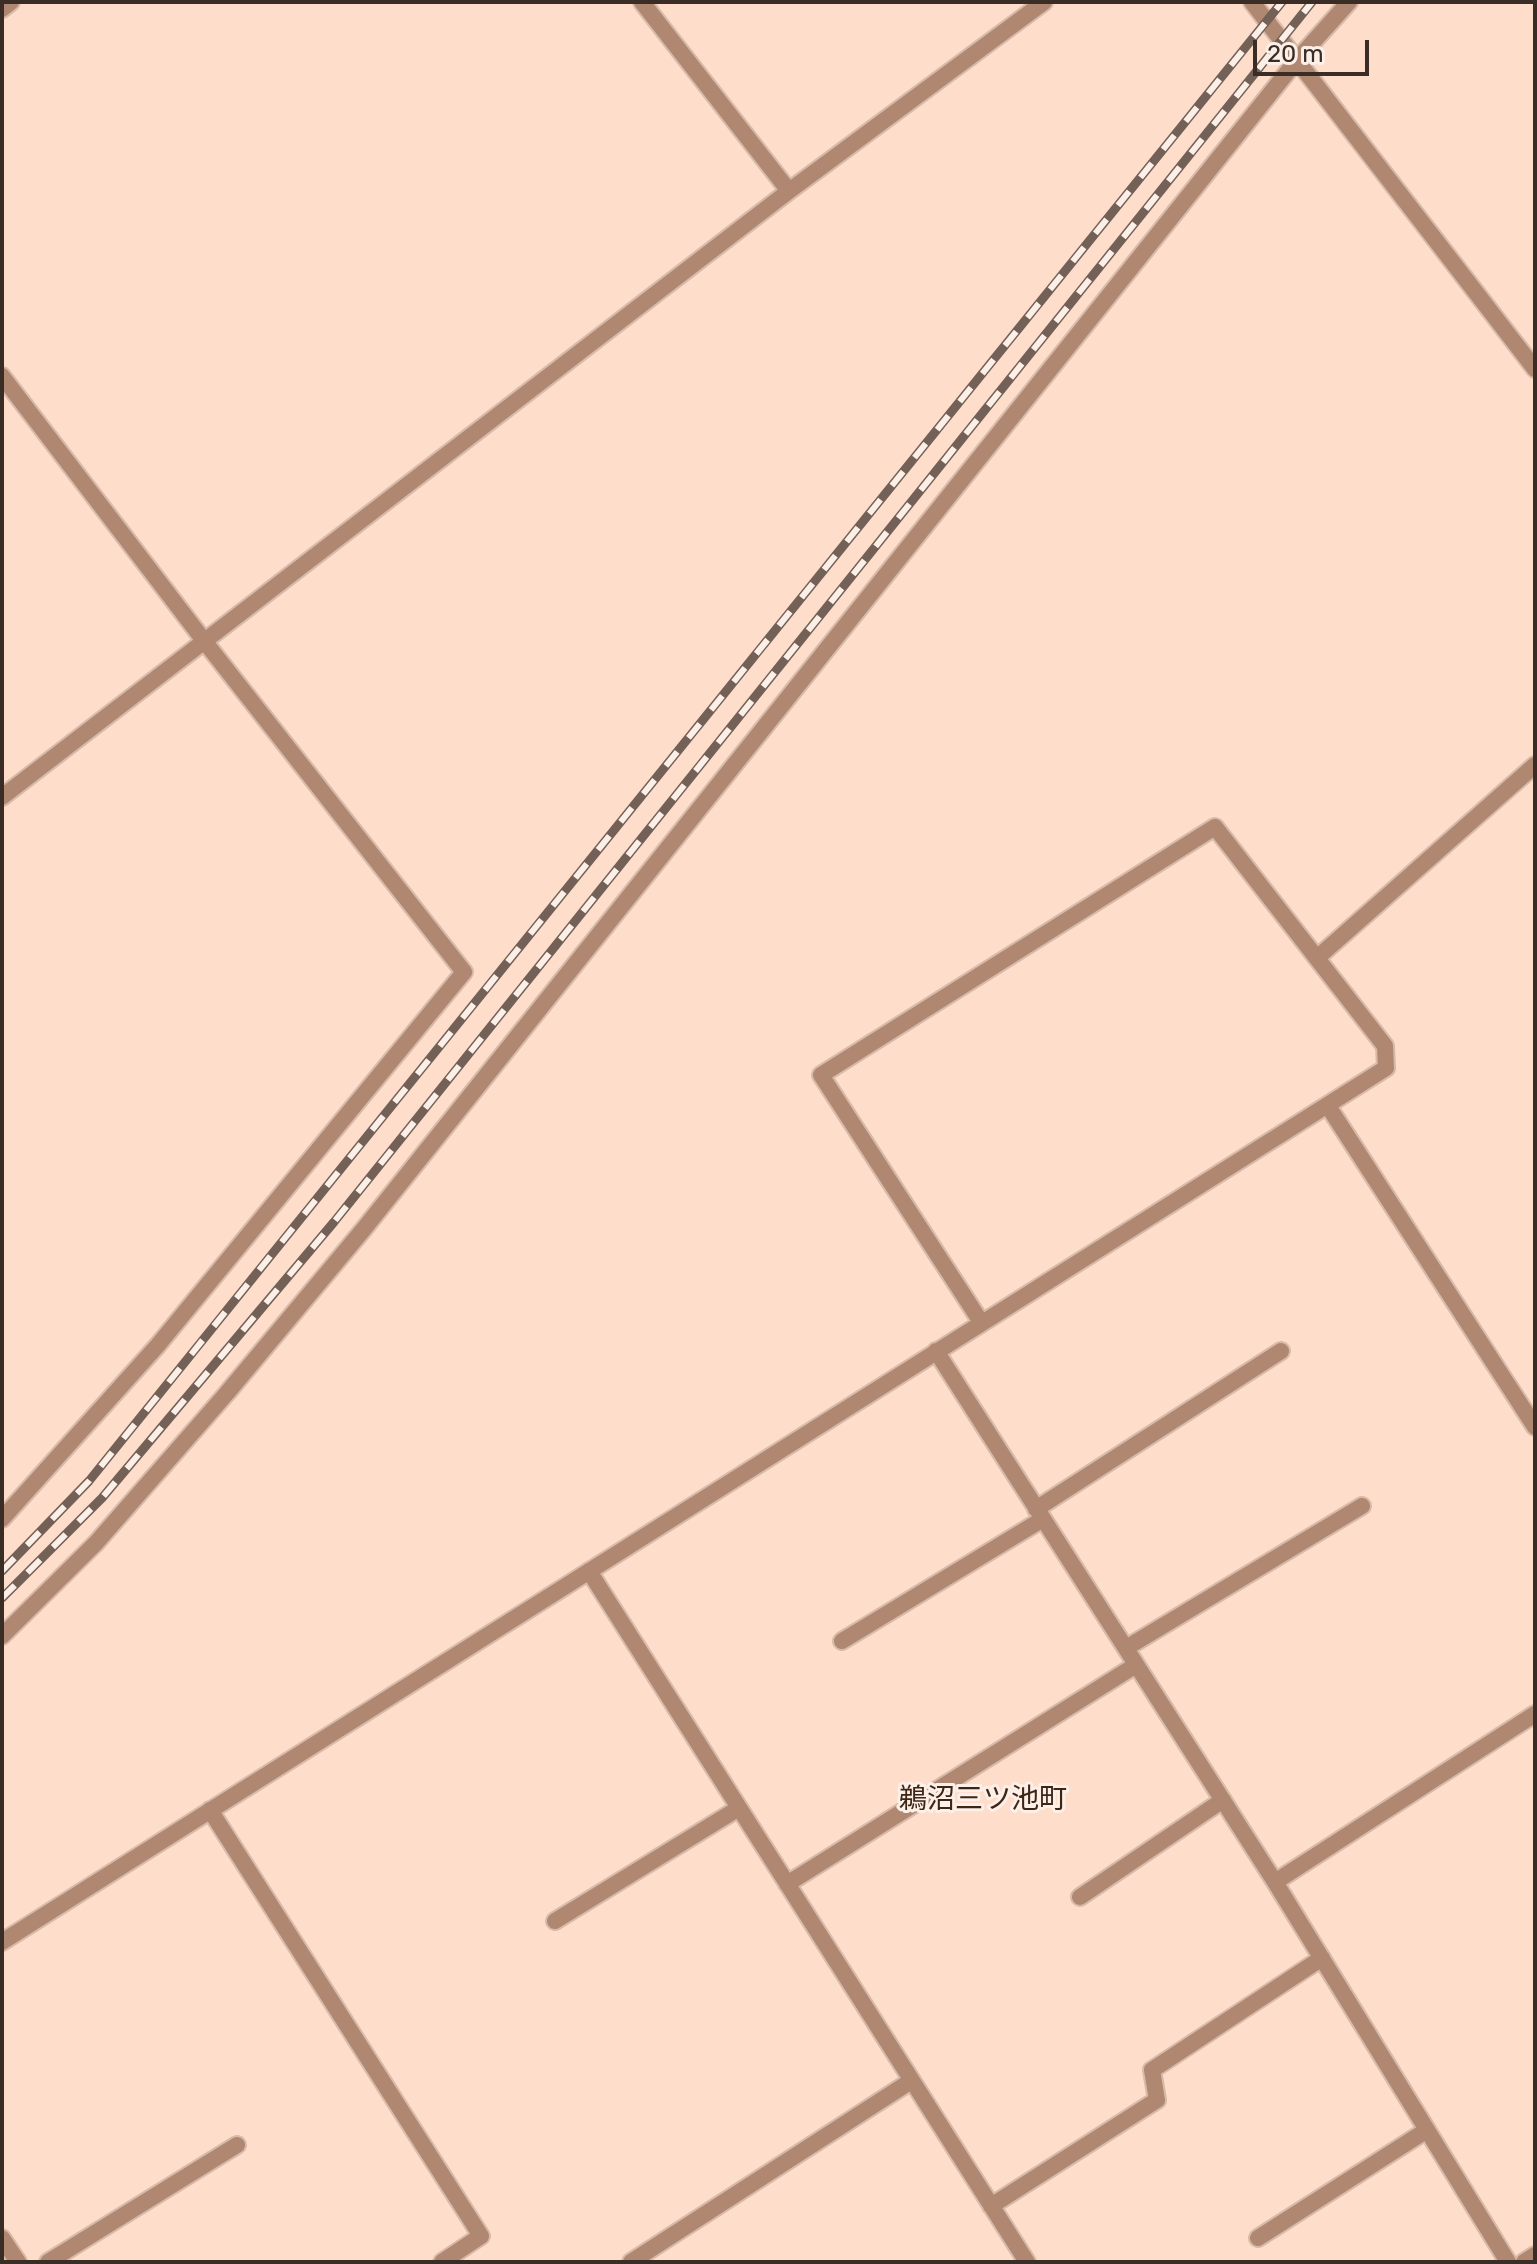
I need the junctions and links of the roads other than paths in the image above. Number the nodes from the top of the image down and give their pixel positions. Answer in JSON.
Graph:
{"nodes":[{"id":1,"x":11,"y":2,"type":"edge"},
{"id":2,"x":643,"y":2,"type":"edge"},
{"id":3,"x":1044,"y":2,"type":"edge"},
{"id":4,"x":1252,"y":2,"type":"edge"},
{"id":5,"x":1349,"y":2,"type":"edge"},
{"id":6,"x":2,"y":9,"type":"edge"},
{"id":7,"x":1297,"y":60,"type":"junction"},
{"id":8,"x":789,"y":191,"type":"junction"},
{"id":9,"x":1535,"y":369,"type":"edge"},
{"id":10,"x":2,"y":376,"type":"edge"},
{"id":11,"x":205,"y":642,"type":"junction"},
{"id":12,"x":1535,"y":765,"type":"edge"},
{"id":13,"x":2,"y":797,"type":"edge"},
{"id":14,"x":1317,"y":958,"type":"junction"},
{"id":15,"x":1328,"y":1106,"type":"junction"},
{"id":16,"x":981,"y":1322,"type":"junction"},
{"id":17,"x":936,"y":1351,"type":"junction"},
{"id":18,"x":1281,"y":1351,"type":"dead end"},
{"id":19,"x":1535,"y":1427,"type":"edge"},
{"id":20,"x":1362,"y":1506,"type":"dead end"},
{"id":21,"x":1040,"y":1514,"type":"junction"},
{"id":22,"x":2,"y":1519,"type":"edge"},
{"id":23,"x":589,"y":1571,"type":"junction"},
{"id":24,"x":2,"y":1636,"type":"edge"},
{"id":25,"x":842,"y":1641,"type":"dead end"},
{"id":26,"x":1126,"y":1648,"type":"junction"},
{"id":27,"x":1136,"y":1665,"type":"junction"},
{"id":28,"x":1535,"y":1714,"type":"edge"},
{"id":29,"x":1223,"y":1800,"type":"junction"},
{"id":30,"x":739,"y":1808,"type":"junction"},
{"id":31,"x":210,"y":1810,"type":"junction"},
{"id":32,"x":1275,"y":1882,"type":"junction"},
{"id":33,"x":787,"y":1884,"type":"junction"},
{"id":34,"x":1080,"y":1897,"type":"dead end"},
{"id":35,"x":555,"y":1921,"type":"dead end"},
{"id":36,"x":2,"y":1942,"type":"edge"},
{"id":37,"x":1322,"y":1958,"type":"junction"},
{"id":38,"x":911,"y":2081,"type":"junction"},
{"id":39,"x":1427,"y":2130,"type":"junction"},
{"id":40,"x":237,"y":2145,"type":"dead end"},
{"id":41,"x":991,"y":2206,"type":"junction"},
{"id":42,"x":2,"y":2238,"type":"edge"},
{"id":43,"x":1258,"y":2238,"type":"dead end"},
{"id":44,"x":1535,"y":2255,"type":"edge"},
{"id":45,"x":18,"y":2262,"type":"edge"},
{"id":46,"x":48,"y":2262,"type":"edge"},
{"id":47,"x":442,"y":2262,"type":"edge"},
{"id":48,"x":631,"y":2262,"type":"edge"},
{"id":49,"x":1027,"y":2262,"type":"edge"},
{"id":50,"x":1508,"y":2262,"type":"edge"},
{"id":51,"x":1524,"y":2262,"type":"edge"}],
"edges":[{"from":1,"to":6,"type":"street"},
{"from":2,"to":8,"type":"street"},
{"from":3,"to":8,"type":"street"},
{"from":4,"to":7,"type":"street"},
{"from":5,"to":7,"type":"street"},
{"from":7,"to":9,"type":"street"},
{"from":7,"to":24,"type":"street"},
{"from":8,"to":11,"type":"street"},
{"from":10,"to":11,"type":"street"},
{"from":11,"to":13,"type":"street"},
{"from":11,"to":22,"type":"street"},
{"from":12,"to":14,"type":"street"},
{"from":14,"to":15,"type":"street"},
{"from":14,"to":16,"type":"street"},
{"from":15,"to":16,"type":"street"},
{"from":15,"to":19,"type":"street"},
{"from":16,"to":17,"type":"street"},
{"from":17,"to":21,"type":"street"},
{"from":17,"to":23,"type":"street"},
{"from":18,"to":21,"type":"street"},
{"from":20,"to":26,"type":"street"},
{"from":21,"to":25,"type":"street"},
{"from":21,"to":26,"type":"street"},
{"from":23,"to":30,"type":"street"},
{"from":23,"to":31,"type":"street"},
{"from":26,"to":27,"type":"street"},
{"from":27,"to":29,"type":"street"},
{"from":27,"to":33,"type":"street"},
{"from":28,"to":32,"type":"street"},
{"from":29,"to":32,"type":"street"},
{"from":29,"to":34,"type":"street"},
{"from":30,"to":33,"type":"street"},
{"from":30,"to":35,"type":"street"},
{"from":31,"to":36,"type":"street"},
{"from":31,"to":47,"type":"street"},
{"from":32,"to":37,"type":"street"},
{"from":33,"to":38,"type":"street"},
{"from":37,"to":39,"type":"street"},
{"from":37,"to":41,"type":"street"},
{"from":38,"to":41,"type":"street"},
{"from":38,"to":48,"type":"street"},
{"from":39,"to":43,"type":"street"},
{"from":39,"to":50,"type":"street"},
{"from":40,"to":46,"type":"street"},
{"from":41,"to":49,"type":"street"},
{"from":42,"to":45,"type":"street"},
{"from":44,"to":51,"type":"street"}]}
